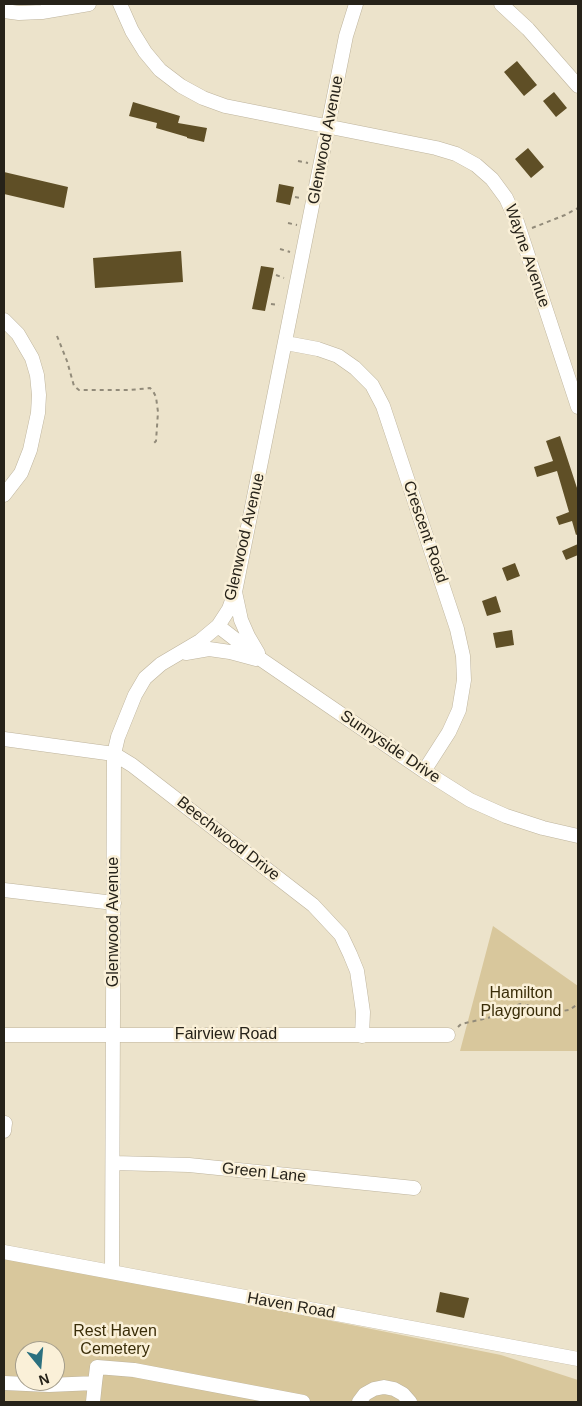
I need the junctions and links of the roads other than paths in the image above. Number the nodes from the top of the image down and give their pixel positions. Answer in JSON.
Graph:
{"nodes":[{"id":1,"x":90,"y":4,"type":"edge"},
{"id":2,"x":120,"y":4,"type":"edge"},
{"id":3,"x":356,"y":4,"type":"edge"},
{"id":4,"x":501,"y":4,"type":"edge"},
{"id":5,"x":4,"y":11,"type":"edge"},
{"id":6,"x":578,"y":86,"type":"edge"},
{"id":7,"x":329,"y":126,"type":"junction"},
{"id":8,"x":4,"y":320,"type":"edge"},
{"id":9,"x":286,"y":343,"type":"junction"},
{"id":10,"x":578,"y":407,"type":"edge"},
{"id":11,"x":4,"y":495,"type":"edge"},
{"id":12,"x":236,"y":592,"type":"junction"},
{"id":13,"x":218,"y":626,"type":"junction"},
{"id":14,"x":178,"y":654,"type":"junction"},
{"id":15,"x":262,"y":660,"type":"junction"},
{"id":16,"x":4,"y":739,"type":"edge"},
{"id":17,"x":114,"y":754,"type":"junction"},
{"id":18,"x":424,"y":771,"type":"junction"},
{"id":19,"x":578,"y":836,"type":"edge"},
{"id":20,"x":4,"y":890,"type":"edge"},
{"id":21,"x":114,"y":904,"type":"junction"},
{"id":22,"x":4,"y":1034,"type":"edge"},
{"id":23,"x":113,"y":1034,"type":"junction"},
{"id":24,"x":448,"y":1035,"type":"road end"},
{"id":25,"x":362,"y":1036,"type":"junction"},
{"id":26,"x":114,"y":1163,"type":"junction"},
{"id":27,"x":414,"y":1188,"type":"dead end"},
{"id":28,"x":4,"y":1252,"type":"edge"},
{"id":29,"x":112,"y":1272,"type":"junction"},
{"id":30,"x":578,"y":1359,"type":"edge"},
{"id":31,"x":4,"y":1383,"type":"edge"},
{"id":32,"x":95,"y":1383,"type":"junction"},
{"id":33,"x":92,"y":1402,"type":"edge"},
{"id":34,"x":303,"y":1402,"type":"edge"},
{"id":35,"x":359,"y":1402,"type":"edge"},
{"id":36,"x":410,"y":1402,"type":"edge"}],
"edges":[{"from":1,"to":5,"type":"street"},
{"from":2,"to":7,"type":"street","name":"Wayne Avenue"},
{"from":3,"to":7,"type":"street","name":"Glenwood Avenue"},
{"from":4,"to":6,"type":"street"},
{"from":7,"to":9,"type":"street","name":"Glenwood Avenue"},
{"from":7,"to":10,"type":"street","name":"Wayne Avenue"},
{"from":8,"to":11,"type":"street"},
{"from":9,"to":12,"type":"street","name":"Glenwood Avenue"},
{"from":9,"to":18,"type":"street","name":"Crescent Road"},
{"from":12,"to":13,"type":"street","name":"Glenwood Avenue"},
{"from":12,"to":15,"type":"street"},
{"from":13,"to":14,"type":"street","name":"Glenwood Avenue"},
{"from":13,"to":15,"type":"street","name":"Sunnyside Drive"},
{"from":14,"to":15,"type":"street"},
{"from":14,"to":17,"type":"street","name":"Glenwood Avenue"},
{"from":15,"to":18,"type":"street","name":"Sunnyside Drive"},
{"from":16,"to":17,"type":"street","name":"Beechwood Drive"},
{"from":17,"to":21,"type":"street","name":"Glenwood Avenue"},
{"from":17,"to":25,"type":"street","name":"Beechwood Drive"},
{"from":18,"to":19,"type":"street","name":"Sunnyside Drive"},
{"from":20,"to":21,"type":"street"},
{"from":21,"to":23,"type":"street","name":"Glenwood Avenue"},
{"from":22,"to":23,"type":"street","name":"Fairview Road"},
{"from":23,"to":25,"type":"street","name":"Fairview Road"},
{"from":23,"to":26,"type":"street","name":"Glenwood Avenue"},
{"from":24,"to":25,"type":"street","name":"Fairview Road"},
{"from":26,"to":27,"type":"street","name":"Green Lane"},
{"from":26,"to":29,"type":"street","name":"Glenwood Avenue"},
{"from":28,"to":29,"type":"street","name":"Haven Road"},
{"from":29,"to":30,"type":"street","name":"Haven Road"},
{"from":31,"to":32,"type":"street"},
{"from":32,"to":33,"type":"street"},
{"from":32,"to":34,"type":"street"},
{"from":35,"to":36,"type":"street"}]}
